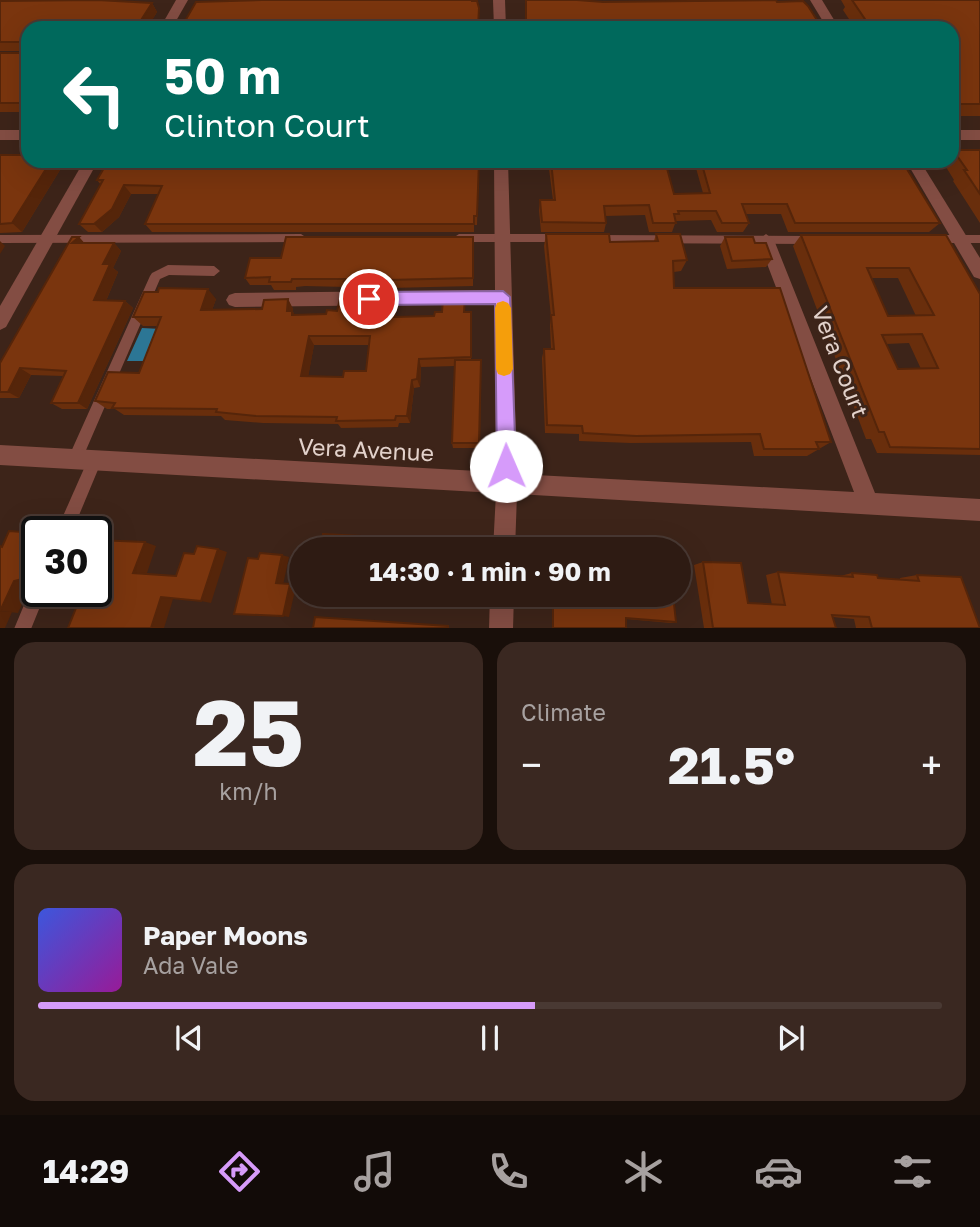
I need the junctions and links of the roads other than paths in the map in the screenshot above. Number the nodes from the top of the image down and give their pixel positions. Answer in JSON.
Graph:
{"nodes":[{"id":1,"x":182,"y":0,"type":"edge"},
{"id":2,"x":499,"y":0,"type":"edge"},
{"id":3,"x":816,"y":0,"type":"edge"},
{"id":4,"x":170,"y":21,"type":"edge"},
{"id":5,"x":500,"y":21,"type":"edge"},
{"id":6,"x":829,"y":21,"type":"edge"},
{"id":7,"x":0,"y":135,"type":"edge"},
{"id":8,"x":21,"y":135,"type":"edge"},
{"id":9,"x":959,"y":135,"type":"edge"},
{"id":10,"x":980,"y":135,"type":"edge"},
{"id":11,"x":87,"y":168,"type":"edge"},
{"id":12,"x":501,"y":168,"type":"edge"},
{"id":13,"x":917,"y":168,"type":"edge"},
{"id":14,"x":309,"y":238,"type":"edge"},
{"id":15,"x":446,"y":238,"type":"edge"},
{"id":16,"x":502,"y":238,"type":"junction"},
{"id":17,"x":571,"y":238,"type":"edge"},
{"id":18,"x":0,"y":239,"type":"edge"},
{"id":19,"x":46,"y":239,"type":"junction"},
{"id":20,"x":585,"y":239,"type":"edge"},
{"id":21,"x":918,"y":239,"type":"edge"},
{"id":22,"x":960,"y":239,"type":"junction"},
{"id":23,"x":980,"y":239,"type":"edge"},
{"id":24,"x":766,"y":240,"type":"junction"},
{"id":25,"x":821,"y":240,"type":"edge"},
{"id":26,"x":214,"y":271,"type":"dead end"},
{"id":27,"x":980,"y":272,"type":"edge"},
{"id":28,"x":503,"y":297,"type":"junction"},
{"id":29,"x":235,"y":300,"type":"dead end"},
{"id":30,"x":0,"y":322,"type":"edge"},
{"id":31,"x":0,"y":455,"type":"edge"},
{"id":32,"x":85,"y":460,"type":"junction"},
{"id":33,"x":507,"y":484,"type":"junction"},
{"id":34,"x":868,"y":502,"type":"junction"},
{"id":35,"x":980,"y":510,"type":"edge"},
{"id":36,"x":69,"y":516,"type":"edge"},
{"id":37,"x":505,"y":537,"type":"edge"},
{"id":38,"x":31,"y":607,"type":"edge"},
{"id":39,"x":502,"y":607,"type":"edge"},
{"id":40,"x":22,"y":628,"type":"edge"},
{"id":41,"x":501,"y":628,"type":"edge"}],
"edges":[{"from":1,"to":4,"type":"street"},
{"from":2,"to":5,"type":"street"},
{"from":3,"to":6,"type":"street"},
{"from":7,"to":8,"type":"street"},
{"from":9,"to":10,"type":"street"},
{"from":11,"to":19,"type":"street"},
{"from":12,"to":16,"type":"street"},
{"from":13,"to":22,"type":"street"},
{"from":14,"to":19,"type":"lane"},
{"from":15,"to":16,"type":"lane"},
{"from":16,"to":17,"type":"lane"},
{"from":16,"to":28,"type":"street"},
{"from":18,"to":19,"type":"lane"},
{"from":19,"to":30,"type":"street"},
{"from":20,"to":24,"type":"lane"},
{"from":21,"to":22,"type":"lane"},
{"from":22,"to":23,"type":"lane"},
{"from":22,"to":27,"type":"street"},
{"from":24,"to":25,"type":"lane"},
{"from":24,"to":34,"type":"street","name":"Vera Court"},
{"from":26,"to":32,"type":"lane"},
{"from":28,"to":29,"type":"street"},
{"from":28,"to":33,"type":"street"},
{"from":31,"to":32,"type":"street","name":"Vera Avenue"},
{"from":32,"to":33,"type":"street","name":"Vera Avenue"},
{"from":32,"to":36,"type":"lane"},
{"from":33,"to":34,"type":"street","name":"Vera Avenue"},
{"from":33,"to":37,"type":"street"},
{"from":34,"to":35,"type":"street","name":"Vera Avenue"},
{"from":38,"to":40,"type":"lane"},
{"from":39,"to":41,"type":"street"}]}
